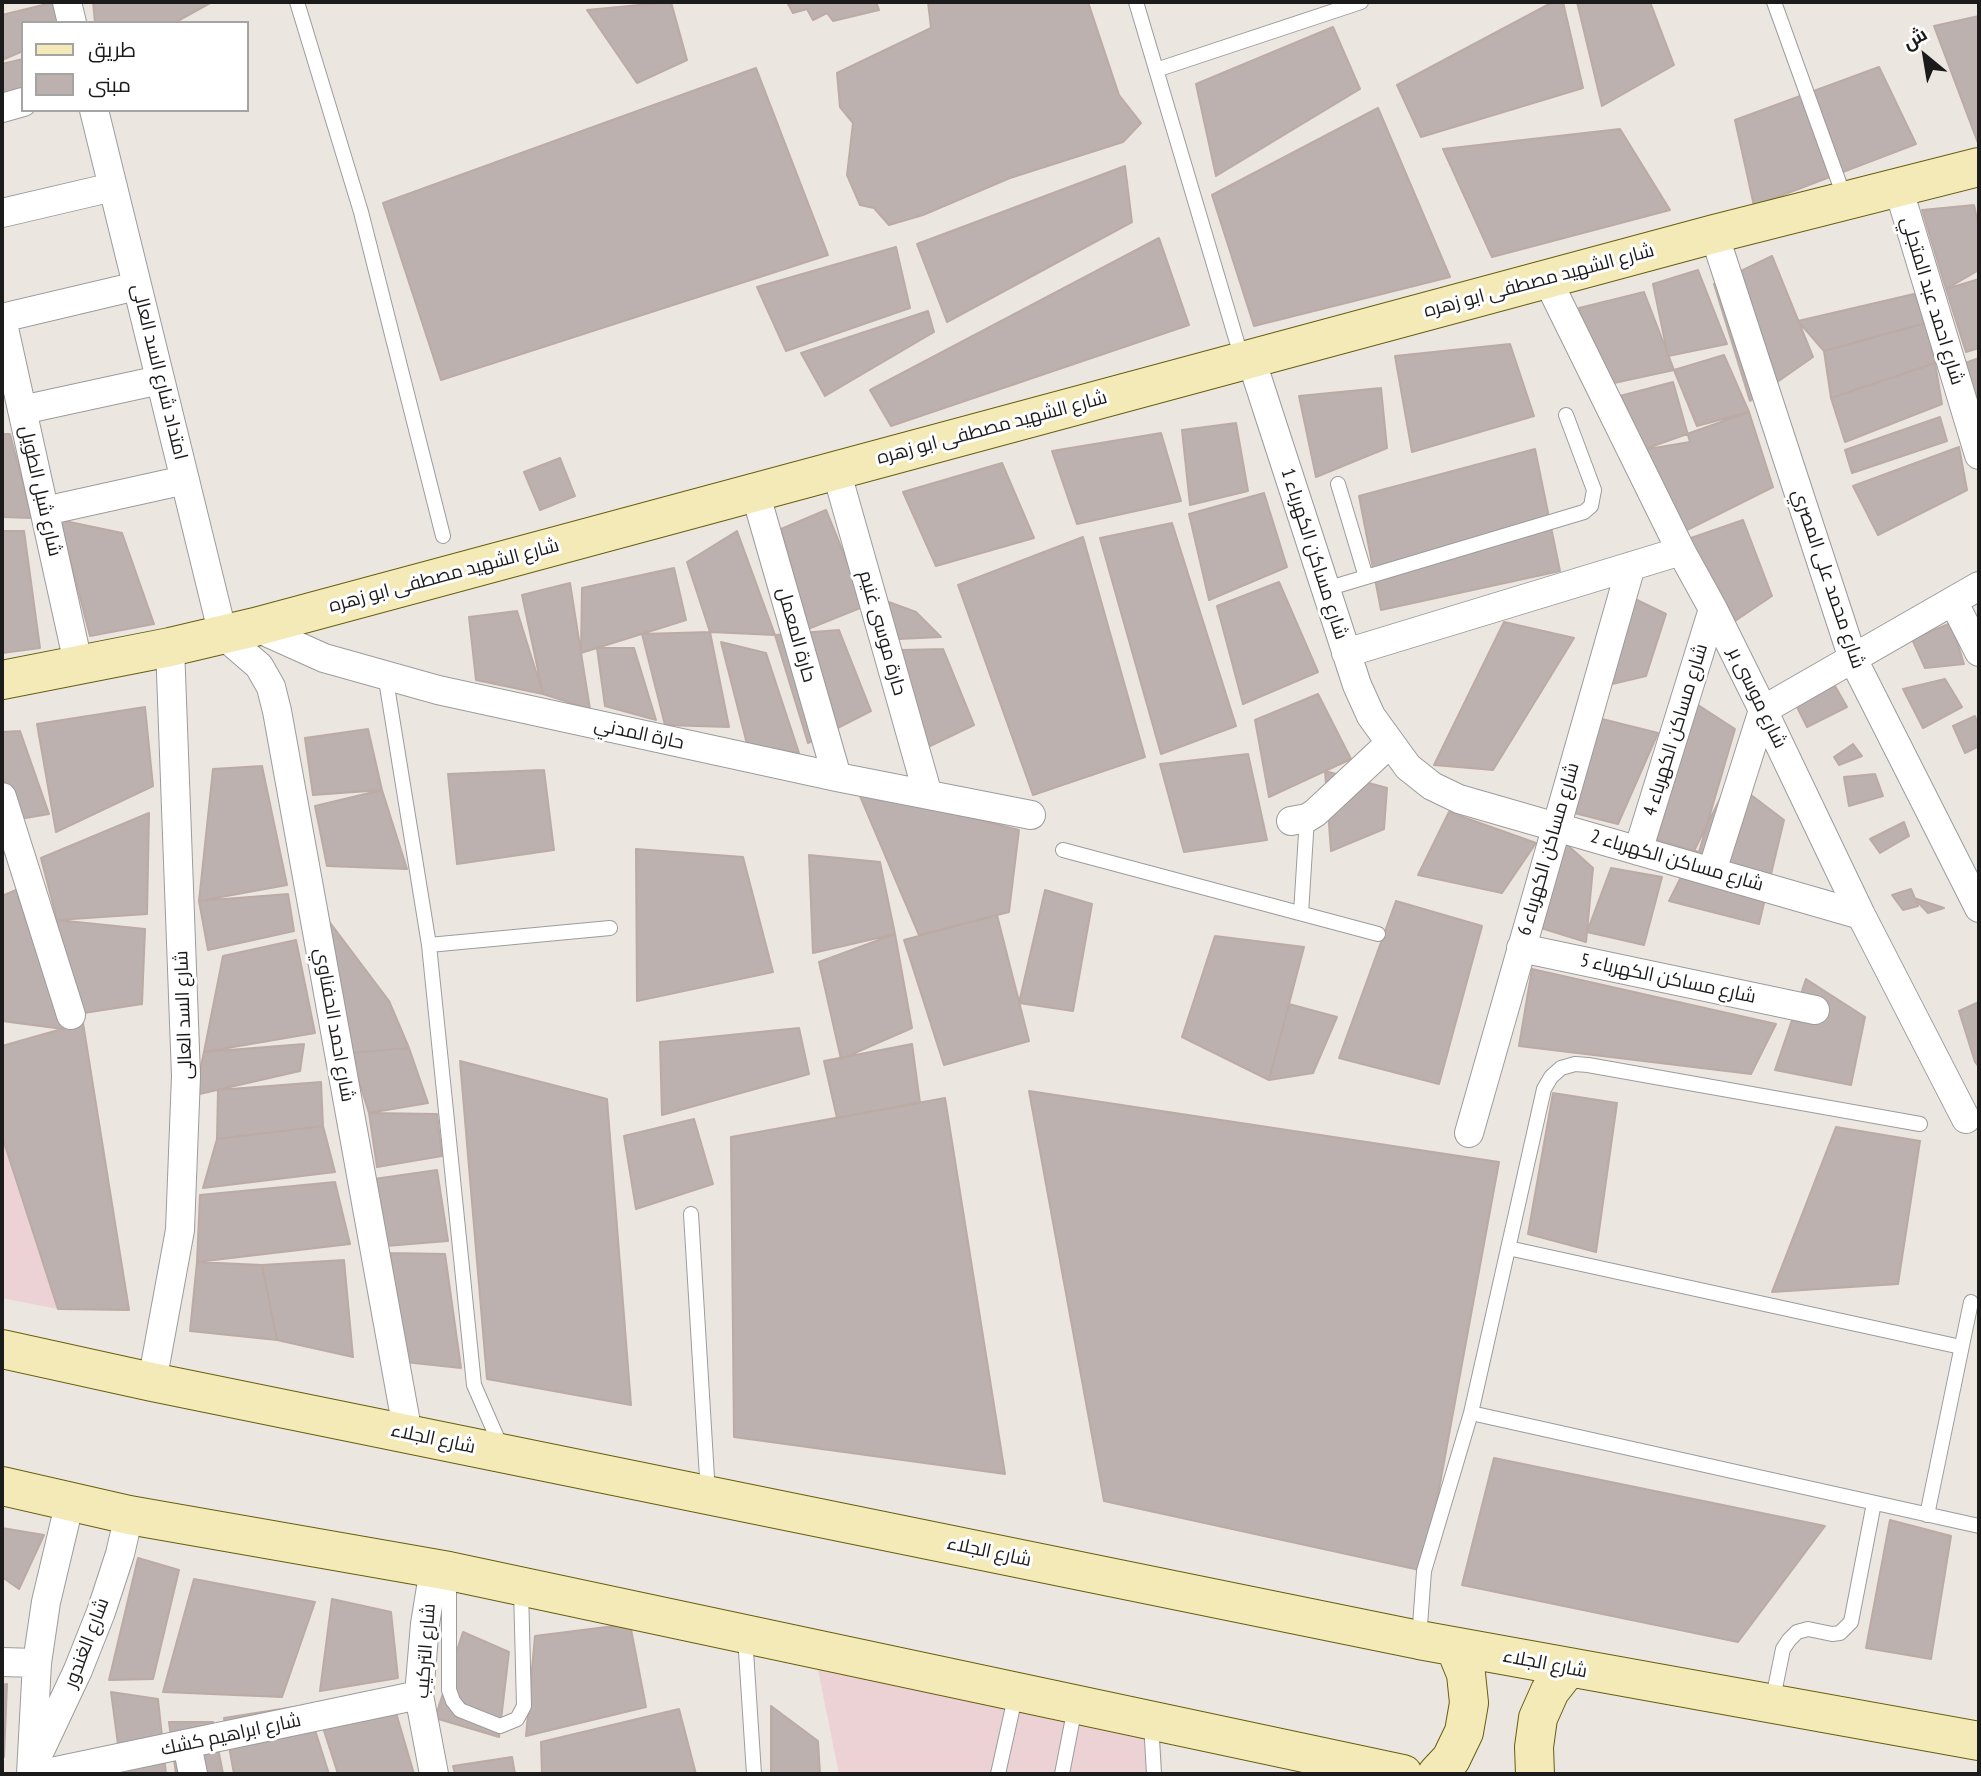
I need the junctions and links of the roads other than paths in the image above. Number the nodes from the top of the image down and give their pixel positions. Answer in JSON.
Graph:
{"nodes":[{"id":1,"x":67,"y":2,"type":"edge"},
{"id":2,"x":1136,"y":2,"type":"edge"},
{"id":3,"x":1361,"y":2,"type":"edge"},
{"id":4,"x":1774,"y":2,"type":"edge"},
{"id":5,"x":301,"y":3,"type":"edge"},
{"id":6,"x":72,"y":21,"type":"edge"},
{"id":7,"x":1156,"y":70,"type":"junction"},
{"id":8,"x":21,"y":102,"type":"edge"},
{"id":9,"x":2,"y":107,"type":"edge"},
{"id":10,"x":94,"y":112,"type":"edge"},
{"id":11,"x":1979,"y":167,"type":"edge"},
{"id":12,"x":113,"y":187,"type":"junction"},
{"id":13,"x":1898,"y":187,"type":"junction"},
{"id":14,"x":1846,"y":200,"type":"junction"},
{"id":15,"x":2,"y":213,"type":"edge"},
{"id":16,"x":1714,"y":234,"type":"junction"},
{"id":17,"x":1547,"y":279,"type":"junction"},
{"id":18,"x":137,"y":286,"type":"junction"},
{"id":19,"x":2,"y":319,"type":"edge"},
{"id":20,"x":1247,"y":360,"type":"junction"},
{"id":21,"x":160,"y":380,"type":"junction"},
{"id":22,"x":22,"y":410,"type":"junction"},
{"id":23,"x":1566,"y":415,"type":"dead end"},
{"id":24,"x":1979,"y":455,"type":"edge"},
{"id":25,"x":836,"y":470,"type":"junction"},
{"id":26,"x":185,"y":480,"type":"junction"},
{"id":27,"x":1338,"y":484,"type":"dead end"},
{"id":28,"x":755,"y":492,"type":"junction"},
{"id":29,"x":45,"y":510,"type":"junction"},
{"id":30,"x":443,"y":536,"type":"dead end"},
{"id":31,"x":1681,"y":551,"type":"junction"},
{"id":32,"x":1630,"y":566,"type":"junction"},
{"id":33,"x":1366,"y":577,"type":"junction"},
{"id":34,"x":1979,"y":586,"type":"edge"},
{"id":35,"x":1326,"y":589,"type":"junction"},
{"id":36,"x":1953,"y":601,"type":"junction"},
{"id":37,"x":1713,"y":609,"type":"junction"},
{"id":38,"x":239,"y":631,"type":"junction"},
{"id":39,"x":170,"y":647,"type":"junction"},
{"id":40,"x":1979,"y":652,"type":"edge"},
{"id":41,"x":1346,"y":653,"type":"junction"},
{"id":42,"x":1853,"y":659,"type":"junction"},
{"id":43,"x":78,"y":663,"type":"junction"},
{"id":44,"x":385,"y":674,"type":"junction"},
{"id":45,"x":2,"y":680,"type":"edge"},
{"id":46,"x":1763,"y":710,"type":"junction"},
{"id":47,"x":1390,"y":744,"type":"junction"},
{"id":48,"x":837,"y":777,"type":"junction"},
{"id":49,"x":928,"y":795,"type":"junction"},
{"id":50,"x":2,"y":797,"type":"edge"},
{"id":51,"x":1031,"y":816,"type":"dead end"},
{"id":52,"x":1299,"y":820,"type":"joint"},
{"id":53,"x":1556,"y":827,"type":"junction"},
{"id":54,"x":1063,"y":850,"type":"dead end"},
{"id":55,"x":1638,"y":850,"type":"junction"},
{"id":56,"x":1712,"y":871,"type":"junction"},
{"id":57,"x":1979,"y":908,"type":"edge"},
{"id":58,"x":1301,"y":913,"type":"junction"},
{"id":59,"x":1861,"y":915,"type":"junction"},
{"id":60,"x":610,"y":928,"type":"dead end"},
{"id":61,"x":1378,"y":934,"type":"dead end"},
{"id":62,"x":429,"y":945,"type":"junction"},
{"id":63,"x":1521,"y":948,"type":"junction"},
{"id":64,"x":1815,"y":1010,"type":"dead end"},
{"id":65,"x":71,"y":1015,"type":"dead end"},
{"id":66,"x":1966,"y":1119,"type":"dead end"},
{"id":67,"x":1920,"y":1124,"type":"dead end"},
{"id":68,"x":1469,"y":1133,"type":"dead end"},
{"id":69,"x":691,"y":1214,"type":"dead end"},
{"id":70,"x":1508,"y":1248,"type":"junction"},
{"id":71,"x":1971,"y":1302,"type":"dead end"},
{"id":72,"x":1961,"y":1347,"type":"junction"},
{"id":73,"x":2,"y":1349,"type":"edge"},
{"id":74,"x":152,"y":1382,"type":"junction"},
{"id":75,"x":1471,"y":1413,"type":"junction"},
{"id":76,"x":408,"y":1434,"type":"junction"},
{"id":77,"x":503,"y":1454,"type":"junction"},
{"id":78,"x":2,"y":1486,"type":"edge"},
{"id":79,"x":708,"y":1495,"type":"junction"},
{"id":80,"x":70,"y":1501,"type":"junction"},
{"id":81,"x":1874,"y":1503,"type":"junction"},
{"id":82,"x":129,"y":1515,"type":"junction"},
{"id":83,"x":1927,"y":1515,"type":"junction"},
{"id":84,"x":1979,"y":1526,"type":"edge"},
{"id":85,"x":441,"y":1570,"type":"junction"},
{"id":86,"x":521,"y":1587,"type":"junction"},
{"id":87,"x":745,"y":1634,"type":"junction"},
{"id":88,"x":1437,"y":1644,"type":"junction"},
{"id":89,"x":2,"y":1662,"type":"edge"},
{"id":90,"x":37,"y":1663,"type":"junction"},
{"id":91,"x":1568,"y":1668,"type":"junction"},
{"id":92,"x":1017,"y":1692,"type":"junction"},
{"id":93,"x":419,"y":1695,"type":"junction"},
{"id":94,"x":1075,"y":1704,"type":"junction"},
{"id":95,"x":1771,"y":1704,"type":"junction"},
{"id":96,"x":1151,"y":1721,"type":"junction"},
{"id":97,"x":1979,"y":1741,"type":"edge"},
{"id":98,"x":187,"y":1744,"type":"junction"},
{"id":99,"x":35,"y":1771,"type":"edge"},
{"id":100,"x":193,"y":1774,"type":"edge"},
{"id":101,"x":434,"y":1774,"type":"edge"},
{"id":102,"x":754,"y":1774,"type":"edge"},
{"id":103,"x":998,"y":1774,"type":"edge"},
{"id":104,"x":1062,"y":1774,"type":"edge"},
{"id":105,"x":1154,"y":1774,"type":"edge"},
{"id":106,"x":1403,"y":1774,"type":"edge"},
{"id":107,"x":1437,"y":1774,"type":"edge"},
{"id":108,"x":1535,"y":1774,"type":"edge"}],
"edges":[{"from":1,"to":6,"type":"street"},
{"from":2,"to":7,"type":"lane"},
{"from":3,"to":7,"type":"lane"},
{"from":4,"to":14,"type":"lane"},
{"from":5,"to":30,"type":"lane"},
{"from":7,"to":20,"type":"lane"},
{"from":8,"to":9,"type":"street"},
{"from":10,"to":12,"type":"street","name":"امتداد شارع السد العالى"},
{"from":11,"to":13,"type":"main road","name":"شارع الشهيد مصطفى ابو زهره"},
{"from":12,"to":15,"type":"street"},
{"from":12,"to":18,"type":"street","name":"امتداد شارع السد العالى"},
{"from":13,"to":14,"type":"main road","name":"شارع الشهيد مصطفى ابو زهره"},
{"from":13,"to":24,"type":"street","name":"شارع احمد عبد المتجلي"},
{"from":14,"to":16,"type":"main road","name":"شارع الشهيد مصطفى ابو زهره"},
{"from":16,"to":17,"type":"main road","name":"شارع الشهيد مصطفى ابو زهره"},
{"from":16,"to":42,"type":"street","name":"شارع محمد على المصري"},
{"from":17,"to":20,"type":"main road","name":"شارع الشهيد مصطفى ابو زهره"},
{"from":17,"to":31,"type":"street","name":"شارع موسى بر"},
{"from":18,"to":19,"type":"street"},
{"from":18,"to":21,"type":"street","name":"امتداد شارع السد العالى"},
{"from":19,"to":22,"type":"street","name":"شارع شبل الطويل"},
{"from":20,"to":25,"type":"main road","name":"شارع الشهيد مصطفى ابو زهره"},
{"from":20,"to":35,"type":"street","name":"شارع مساكن الكهرباء 1"},
{"from":21,"to":22,"type":"street"},
{"from":21,"to":26,"type":"street","name":"امتداد شارع السد العالى"},
{"from":22,"to":29,"type":"street","name":"شارع شبل الطويل"},
{"from":23,"to":33,"type":"lane"},
{"from":25,"to":28,"type":"main road","name":"شارع الشهيد مصطفى ابو زهره"},
{"from":25,"to":49,"type":"street","name":"حارة موسى غنيم"},
{"from":26,"to":29,"type":"street"},
{"from":26,"to":38,"type":"street","name":"امتداد شارع السد العالى"},
{"from":27,"to":33,"type":"lane"},
{"from":28,"to":38,"type":"main road","name":"شارع الشهيد مصطفى ابو زهره"},
{"from":28,"to":48,"type":"street","name":"حارة المعمل"},
{"from":29,"to":43,"type":"street","name":"شارع شبل الطويل"},
{"from":31,"to":32,"type":"street"},
{"from":31,"to":37,"type":"street","name":"شارع موسى بر"},
{"from":32,"to":41,"type":"street"},
{"from":32,"to":53,"type":"street","name":"شارع مساكن الكهرباء 6"},
{"from":33,"to":35,"type":"lane"},
{"from":34,"to":36,"type":"street"},
{"from":35,"to":41,"type":"street","name":"شارع مساكن الكهرباء 1"},
{"from":36,"to":40,"type":"street"},
{"from":36,"to":42,"type":"street"},
{"from":37,"to":46,"type":"street","name":"شارع موسى بر"},
{"from":37,"to":55,"type":"street","name":"شارع مساكن الكهرباء 4"},
{"from":38,"to":39,"type":"main road","name":"شارع الشهيد مصطفى ابو زهره"},
{"from":38,"to":44,"type":"street","name":"حارة المدني"},
{"from":38,"to":76,"type":"street","name":"شارع احمد الحفناوي"},
{"from":39,"to":43,"type":"main road","name":"شارع الشهيد مصطفى ابو زهره"},
{"from":39,"to":74,"type":"street","name":"شارع السد العالى"},
{"from":41,"to":47,"type":"street","name":"شارع مساكن الكهرباء 1"},
{"from":42,"to":46,"type":"street"},
{"from":42,"to":57,"type":"street","name":"شارع محمد على المصري"},
{"from":43,"to":45,"type":"main road","name":"شارع الشهيد مصطفى ابو زهره"},
{"from":44,"to":48,"type":"street","name":"حارة المدني"},
{"from":44,"to":62,"type":"lane"},
{"from":46,"to":56,"type":"street"},
{"from":46,"to":59,"type":"street","name":"شارع موسى بر"},
{"from":47,"to":52,"type":"street"},
{"from":47,"to":53,"type":"street","name":"شارع مساكن الكهرباء 2"},
{"from":48,"to":49,"type":"street","name":"حارة المدني"},
{"from":49,"to":51,"type":"street","name":"حارة المدني"},
{"from":50,"to":65,"type":"street"},
{"from":52,"to":58,"type":"lane"},
{"from":53,"to":55,"type":"street","name":"شارع مساكن الكهرباء 2"},
{"from":53,"to":63,"type":"street","name":"شارع مساكن الكهرباء 6"},
{"from":54,"to":58,"type":"lane"},
{"from":55,"to":56,"type":"street","name":"شارع مساكن الكهرباء 2"},
{"from":56,"to":59,"type":"street","name":"شارع مساكن الكهرباء 2"},
{"from":58,"to":61,"type":"lane"},
{"from":59,"to":66,"type":"street","name":"شارع موسى بر"},
{"from":60,"to":62,"type":"lane"},
{"from":62,"to":77,"type":"lane"},
{"from":63,"to":64,"type":"street","name":"شارع مساكن الكهرباء 5"},
{"from":63,"to":68,"type":"street","name":"شارع مساكن الكهرباء 6"},
{"from":67,"to":70,"type":"lane"},
{"from":69,"to":79,"type":"lane"},
{"from":70,"to":72,"type":"lane"},
{"from":70,"to":75,"type":"lane"},
{"from":71,"to":72,"type":"lane"},
{"from":72,"to":83,"type":"lane"},
{"from":73,"to":74,"type":"main road","name":"شارع الجلاء"},
{"from":74,"to":76,"type":"main road","name":"شارع الجلاء"},
{"from":75,"to":81,"type":"lane"},
{"from":75,"to":88,"type":"lane"},
{"from":76,"to":77,"type":"main road","name":"شارع الجلاء"},
{"from":77,"to":79,"type":"main road","name":"شارع الجلاء"},
{"from":78,"to":80,"type":"main road"},
{"from":79,"to":88,"type":"main road","name":"شارع الجلاء"},
{"from":80,"to":82,"type":"main road"},
{"from":80,"to":90,"type":"street","name":"شارع الغندور"},
{"from":81,"to":83,"type":"lane"},
{"from":81,"to":95,"type":"lane"},
{"from":82,"to":85,"type":"main road"},
{"from":82,"to":99,"type":"street","name":"شارع الغندور"},
{"from":83,"to":84,"type":"lane"},
{"from":85,"to":86,"type":"main road"},
{"from":85,"to":86,"type":"lane"},
{"from":85,"to":93,"type":"street","name":"شارع التركيب"},
{"from":86,"to":87,"type":"main road"},
{"from":87,"to":92,"type":"main road"},
{"from":87,"to":102,"type":"lane"},
{"from":88,"to":91,"type":"main road","name":"شارع الجلاء"},
{"from":88,"to":107,"type":"main road"},
{"from":89,"to":90,"type":"street"},
{"from":90,"to":99,"type":"street","name":"شارع الغندور"},
{"from":91,"to":95,"type":"main road","name":"شارع الجلاء"},
{"from":91,"to":108,"type":"main road"},
{"from":92,"to":94,"type":"main road"},
{"from":92,"to":103,"type":"lane"},
{"from":93,"to":98,"type":"street","name":"شارع ابراهيم كشك"},
{"from":93,"to":101,"type":"street","name":"شارع التركيب"},
{"from":94,"to":96,"type":"main road"},
{"from":94,"to":104,"type":"lane"},
{"from":95,"to":97,"type":"main road","name":"شارع الجلاء"},
{"from":96,"to":105,"type":"lane"},
{"from":96,"to":106,"type":"main road"},
{"from":98,"to":99,"type":"street","name":"شارع ابراهيم كشك"},
{"from":98,"to":100,"type":"street"}]}
